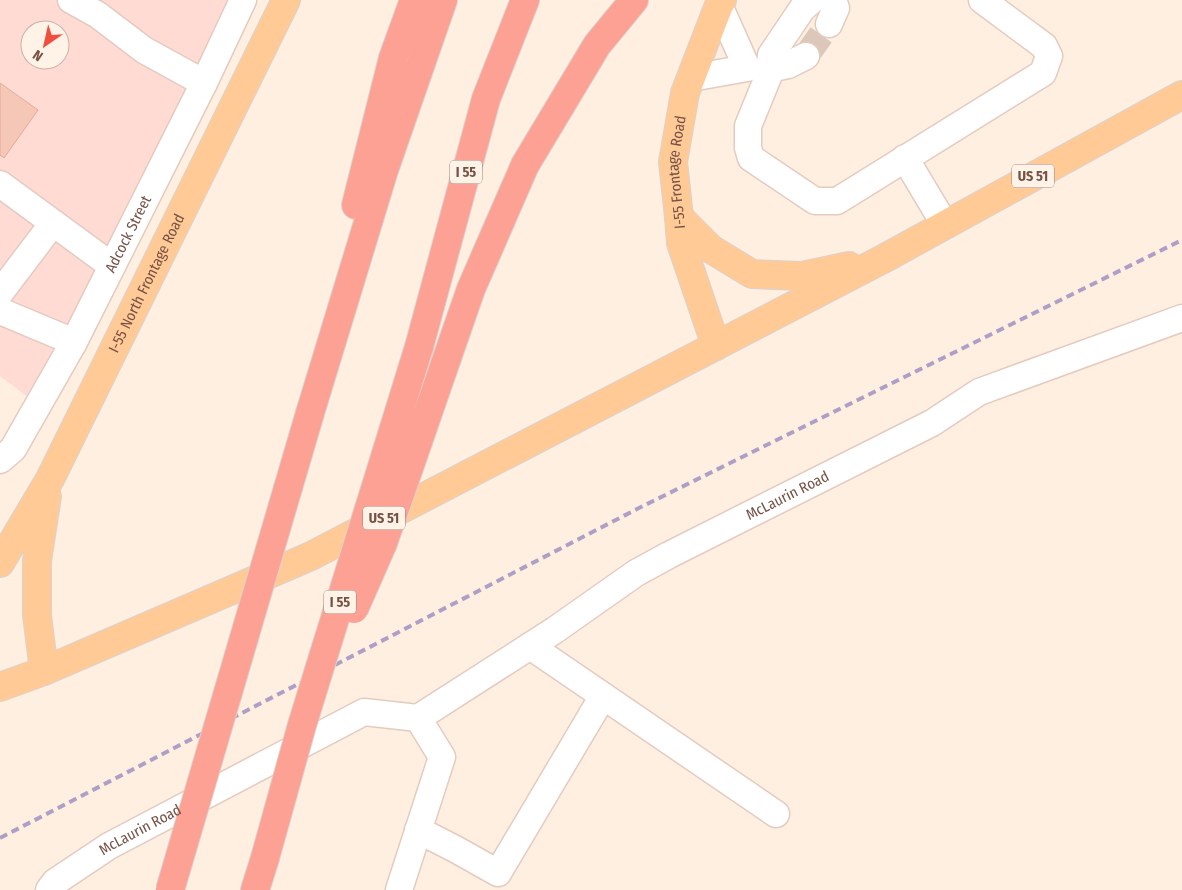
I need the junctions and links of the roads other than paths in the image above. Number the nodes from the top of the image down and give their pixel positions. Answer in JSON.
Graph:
{"nodes":[{"id":1,"x":71,"y":0,"type":"edge"},
{"id":2,"x":243,"y":0,"type":"edge"},
{"id":3,"x":286,"y":0,"type":"edge"},
{"id":4,"x":414,"y":0,"type":"edge"},
{"id":5,"x":443,"y":0,"type":"edge"},
{"id":6,"x":525,"y":0,"type":"edge"},
{"id":7,"x":634,"y":0,"type":"edge"},
{"id":8,"x":812,"y":0,"type":"edge"},
{"id":9,"x":982,"y":0,"type":"edge"},
{"id":10,"x":721,"y":3,"type":"edge"},
{"id":11,"x":102,"y":7,"type":"edge"},
{"id":12,"x":806,"y":56,"type":"tunnel mouth"},
{"id":13,"x":761,"y":71,"type":"junction"},
{"id":14,"x":691,"y":78,"type":"junction"},
{"id":15,"x":204,"y":83,"type":"junction"},
{"id":16,"x":1182,"y":95,"type":"edge"},
{"id":17,"x":905,"y":158,"type":"junction"},
{"id":18,"x":0,"y":184,"type":"edge"},
{"id":19,"x":679,"y":217,"type":"junction"},
{"id":20,"x":54,"y":223,"type":"junction"},
{"id":21,"x":945,"y":225,"type":"junction"},
{"id":22,"x":885,"y":258,"type":"junction"},
{"id":23,"x":112,"y":266,"type":"junction"},
{"id":24,"x":0,"y":293,"type":"edge"},
{"id":25,"x":0,"y":311,"type":"edge"},
{"id":26,"x":1182,"y":318,"type":"edge"},
{"id":27,"x":74,"y":342,"type":"junction"},
{"id":28,"x":716,"y":346,"type":"junction"},
{"id":29,"x":314,"y":401,"type":"junction"},
{"id":30,"x":0,"y":460,"type":"edge"},
{"id":31,"x":50,"y":479,"type":"junction"},
{"id":32,"x":0,"y":563,"type":"edge"},
{"id":33,"x":530,"y":646,"type":"junction"},
{"id":34,"x":44,"y":671,"type":"junction"},
{"id":35,"x":0,"y":687,"type":"edge"},
{"id":36,"x":603,"y":696,"type":"junction"},
{"id":37,"x":418,"y":718,"type":"junction"},
{"id":38,"x":302,"y":725,"type":"junction"},
{"id":39,"x":776,"y":814,"type":"dead end"},
{"id":40,"x":418,"y":830,"type":"junction"},
{"id":41,"x":495,"y":882,"type":"edge"},
{"id":42,"x":49,"y":890,"type":"edge"},
{"id":43,"x":170,"y":890,"type":"edge"},
{"id":44,"x":255,"y":890,"type":"edge"},
{"id":45,"x":399,"y":890,"type":"edge"}],
"edges":[{"from":1,"to":11,"type":"street"},
{"from":2,"to":15,"type":"street","name":"Adcock Street"},
{"from":3,"to":31,"type":"main road","name":"I-55 North Frontage Road"},
{"from":4,"to":29,"type":"highway"},
{"from":5,"to":29,"type":"highway"},
{"from":6,"to":38,"type":"highway","number":"I 55","bridge":true},
{"from":7,"to":38,"type":"highway","bridge":true},
{"from":8,"to":13,"type":"street"},
{"from":9,"to":17,"type":"street"},
{"from":10,"to":13,"type":"street"},
{"from":10,"to":14,"type":"main road","name":"I-55 Frontage Road"},
{"from":11,"to":15,"type":"street"},
{"from":12,"to":13,"type":"street"},
{"from":13,"to":14,"type":"street"},
{"from":13,"to":17,"type":"street"},
{"from":14,"to":19,"type":"main road","name":"I-55 Frontage Road"},
{"from":15,"to":23,"type":"street","name":"Adcock Street"},
{"from":16,"to":21,"type":"main road","number":"US 51"},
{"from":17,"to":21,"type":"street"},
{"from":18,"to":20,"type":"street"},
{"from":19,"to":22,"type":"main road"},
{"from":19,"to":28,"type":"main road","name":"I-55 Frontage Road"},
{"from":20,"to":23,"type":"street"},
{"from":20,"to":24,"type":"street"},
{"from":21,"to":22,"type":"main road","number":"US 51"},
{"from":22,"to":28,"type":"main road","number":"US 51"},
{"from":23,"to":27,"type":"street","name":"Adcock Street"},
{"from":25,"to":27,"type":"street"},
{"from":26,"to":33,"type":"street","name":"McLaurin Road"},
{"from":27,"to":30,"type":"street","name":"Adcock Street"},
{"from":28,"to":34,"type":"main road","number":"US 51"},
{"from":29,"to":43,"type":"highway","bridge":true},
{"from":31,"to":32,"type":"main road","name":"I-55 North Frontage Road"},
{"from":31,"to":34,"type":"main road"},
{"from":33,"to":36,"type":"street"},
{"from":33,"to":37,"type":"street","name":"McLaurin Road"},
{"from":34,"to":35,"type":"main road","number":"US 51"},
{"from":36,"to":39,"type":"street"},
{"from":36,"to":41,"type":"street"},
{"from":37,"to":40,"type":"street"},
{"from":37,"to":42,"type":"street","name":"McLaurin Road"},
{"from":38,"to":44,"type":"highway","number":"I 55","bridge":true},
{"from":40,"to":41,"type":"street"},
{"from":40,"to":45,"type":"street"}]}
